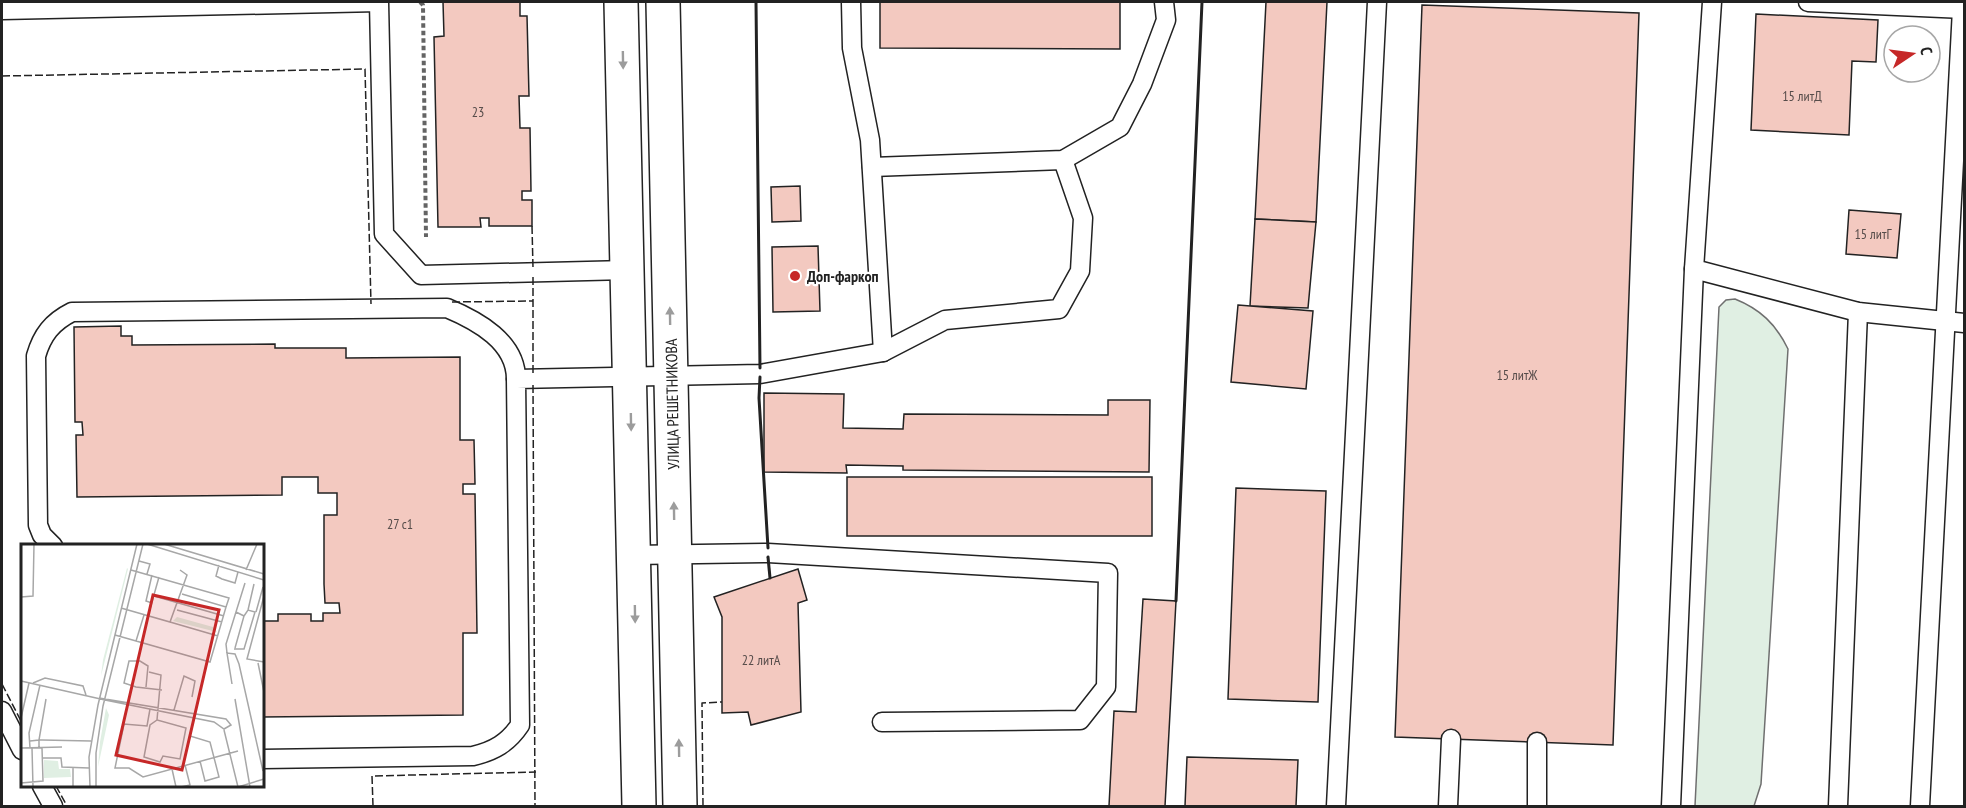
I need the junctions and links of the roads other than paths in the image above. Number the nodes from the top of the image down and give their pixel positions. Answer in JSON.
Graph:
{"nodes":[{"id":1,"x":621,"y":2,"type":"edge"},
{"id":2,"x":663,"y":2,"type":"edge"},
{"id":3,"x":851,"y":2,"type":"edge"},
{"id":4,"x":1164,"y":2,"type":"edge"},
{"id":5,"x":1377,"y":2,"type":"edge"},
{"id":6,"x":1712,"y":2,"type":"edge"},
{"id":7,"x":1808,"y":2,"type":"edge"},
{"id":8,"x":1877,"y":3,"type":"edge"},
{"id":9,"x":1963,"y":9,"type":"edge"},
{"id":10,"x":2,"y":10,"type":"edge"},
{"id":11,"x":1063,"y":160,"type":"junction"},
{"id":12,"x":872,"y":167,"type":"junction"},
{"id":13,"x":1694,"y":269,"type":"junction"},
{"id":14,"x":627,"y":270,"type":"junction"},
{"id":15,"x":1858,"y":312,"type":"junction"},
{"id":16,"x":1946,"y":321,"type":"junction"},
{"id":17,"x":1965,"y":323,"type":"edge"},
{"id":18,"x":883,"y":352,"type":"junction"},
{"id":19,"x":671,"y":376,"type":"junction"},
{"id":20,"x":630,"y":378,"type":"junction"},
{"id":21,"x":516,"y":379,"type":"junction"},
{"id":22,"x":51,"y":544,"type":"edge"},
{"id":23,"x":675,"y":554,"type":"junction"},
{"id":24,"x":633,"y":555,"type":"junction"},
{"id":25,"x":2,"y":711,"type":"edge"},
{"id":26,"x":882,"y":722,"type":"dead end"},
{"id":27,"x":1451,"y":739,"type":"dead end"},
{"id":28,"x":1537,"y":742,"type":"dead end"},
{"id":29,"x":21,"y":748,"type":"edge"},
{"id":30,"x":264,"y":759,"type":"edge"},
{"id":31,"x":43,"y":787,"type":"edge"},
{"id":32,"x":53,"y":807,"type":"edge"},
{"id":33,"x":639,"y":807,"type":"edge"},
{"id":34,"x":680,"y":807,"type":"edge"},
{"id":35,"x":1336,"y":807,"type":"edge"},
{"id":36,"x":1448,"y":807,"type":"edge"},
{"id":37,"x":1537,"y":807,"type":"edge"},
{"id":38,"x":1671,"y":807,"type":"edge"},
{"id":39,"x":1838,"y":807,"type":"edge"},
{"id":40,"x":1920,"y":807,"type":"edge"}],
"edges":[{"from":1,"to":14,"type":"street","one_way":true},
{"from":19,"to":2,"type":"street","name":"УЛИЦА РЕШЕТНИКОВА","one_way":true},
{"from":3,"to":12,"type":"lane"},
{"from":4,"to":11,"type":"lane"},
{"from":5,"to":35,"type":"lane"},
{"from":6,"to":13,"type":"lane"},
{"from":7,"to":8,"type":"lane"},
{"from":8,"to":9,"type":"lane"},
{"from":9,"to":16,"type":"lane"},
{"from":10,"to":14,"type":"lane"},
{"from":11,"to":12,"type":"lane"},
{"from":11,"to":18,"type":"lane"},
{"from":12,"to":18,"type":"lane"},
{"from":13,"to":15,"type":"lane"},
{"from":13,"to":38,"type":"lane"},
{"from":14,"to":20,"type":"street"},
{"from":15,"to":16,"type":"lane"},
{"from":15,"to":39,"type":"lane"},
{"from":16,"to":17,"type":"lane"},
{"from":16,"to":40,"type":"lane"},
{"from":18,"to":19,"type":"lane"},
{"from":19,"to":20,"type":"lane"},
{"from":23,"to":19,"type":"street","name":"УЛИЦА РЕШЕТНИКОВА","one_way":true},
{"from":20,"to":21,"type":"lane"},
{"from":20,"to":24,"type":"street","one_way":true},
{"from":21,"to":22,"type":"lane"},
{"from":21,"to":30,"type":"lane"},
{"from":23,"to":24,"type":"lane"},
{"from":23,"to":26,"type":"lane"},
{"from":34,"to":23,"type":"street","name":"УЛИЦА РЕШЕТНИКОВА","one_way":true},
{"from":24,"to":33,"type":"street","one_way":true},
{"from":25,"to":29,"type":"lane"},
{"from":27,"to":36,"type":"lane"},
{"from":28,"to":37,"type":"lane"},
{"from":31,"to":32,"type":"lane"}]}
